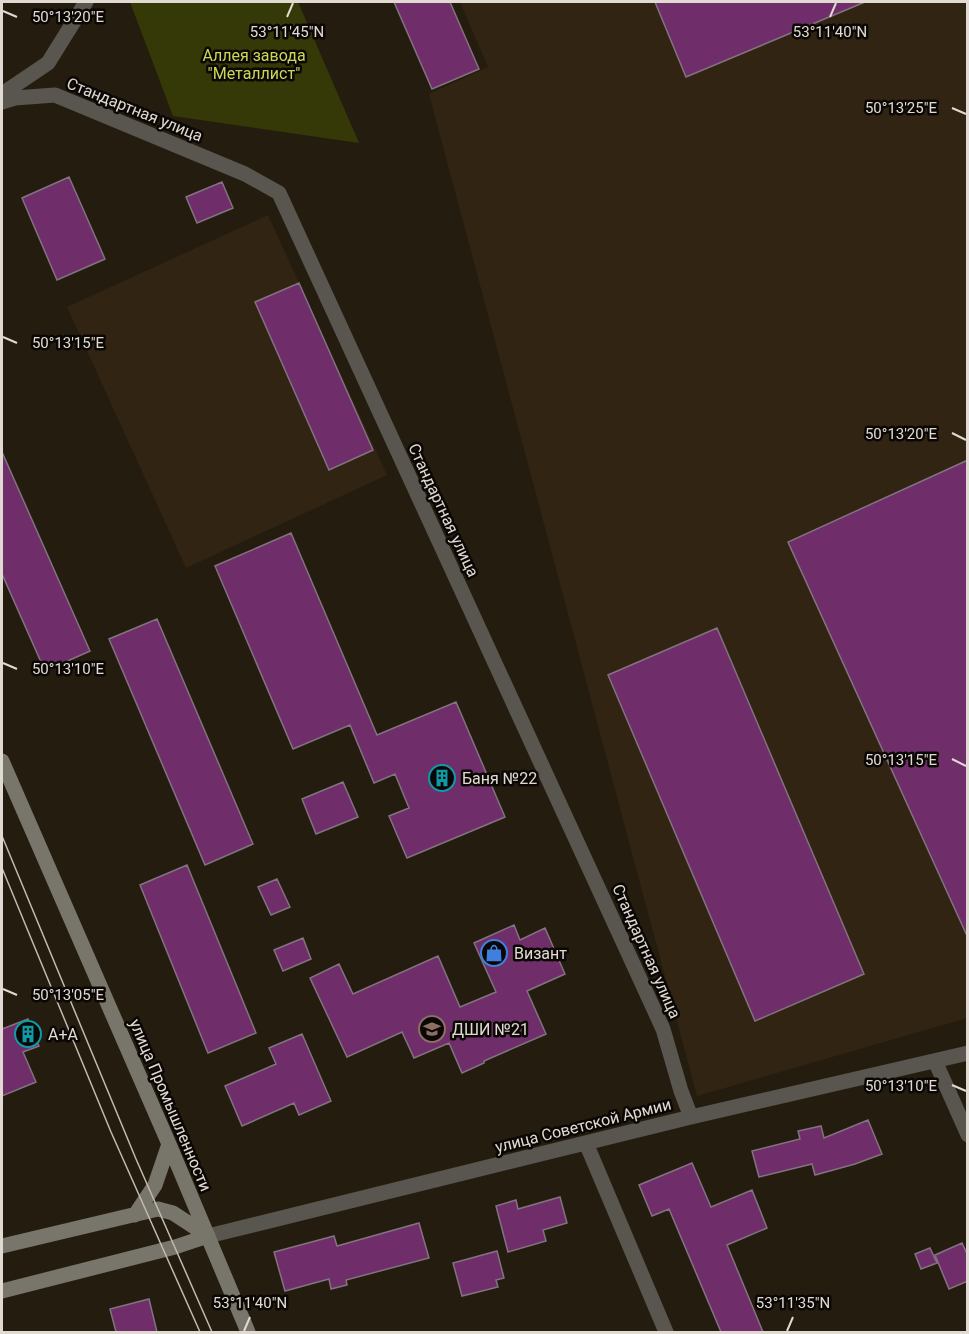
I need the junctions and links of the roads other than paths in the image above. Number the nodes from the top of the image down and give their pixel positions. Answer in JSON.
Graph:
{"nodes":[{"id":1,"x":86,"y":2,"type":"edge"},
{"id":2,"x":2,"y":94,"type":"edge"},
{"id":3,"x":2,"y":102,"type":"edge"},
{"id":4,"x":2,"y":761,"type":"edge"},
{"id":5,"x":968,"y":1053,"type":"edge"},
{"id":6,"x":935,"y":1061,"type":"junction"},
{"id":7,"x":691,"y":1117,"type":"junction"},
{"id":8,"x":968,"y":1135,"type":"edge"},
{"id":9,"x":586,"y":1143,"type":"junction"},
{"id":10,"x":169,"y":1144,"type":"junction"},
{"id":11,"x":135,"y":1215,"type":"junction"},
{"id":12,"x":208,"y":1236,"type":"junction"},
{"id":13,"x":2,"y":1246,"type":"edge"},
{"id":14,"x":2,"y":1291,"type":"edge"},
{"id":15,"x":248,"y":1332,"type":"edge"},
{"id":16,"x":666,"y":1332,"type":"edge"}],
"edges":[{"from":1,"to":2,"type":"street"},
{"from":3,"to":7,"type":"street","name":"Стандартная улица"},
{"from":4,"to":10,"type":"main road","name":"улица Промышленности"},
{"from":5,"to":6,"type":"street","name":"улица Советской Армии"},
{"from":6,"to":7,"type":"street","name":"улица Советской Армии"},
{"from":6,"to":8,"type":"street"},
{"from":7,"to":9,"type":"street","name":"улица Советской Армии"},
{"from":9,"to":12,"type":"street","name":"улица Советской Армии"},
{"from":9,"to":16,"type":"street"},
{"from":10,"to":11,"type":"main road"},
{"from":10,"to":12,"type":"main road","name":"улица Промышленности"},
{"from":11,"to":12,"type":"main road"},
{"from":11,"to":13,"type":"main road"},
{"from":12,"to":14,"type":"main road","name":"улица Советской Армии"},
{"from":12,"to":15,"type":"main road","name":"улица Промышленности"}]}
